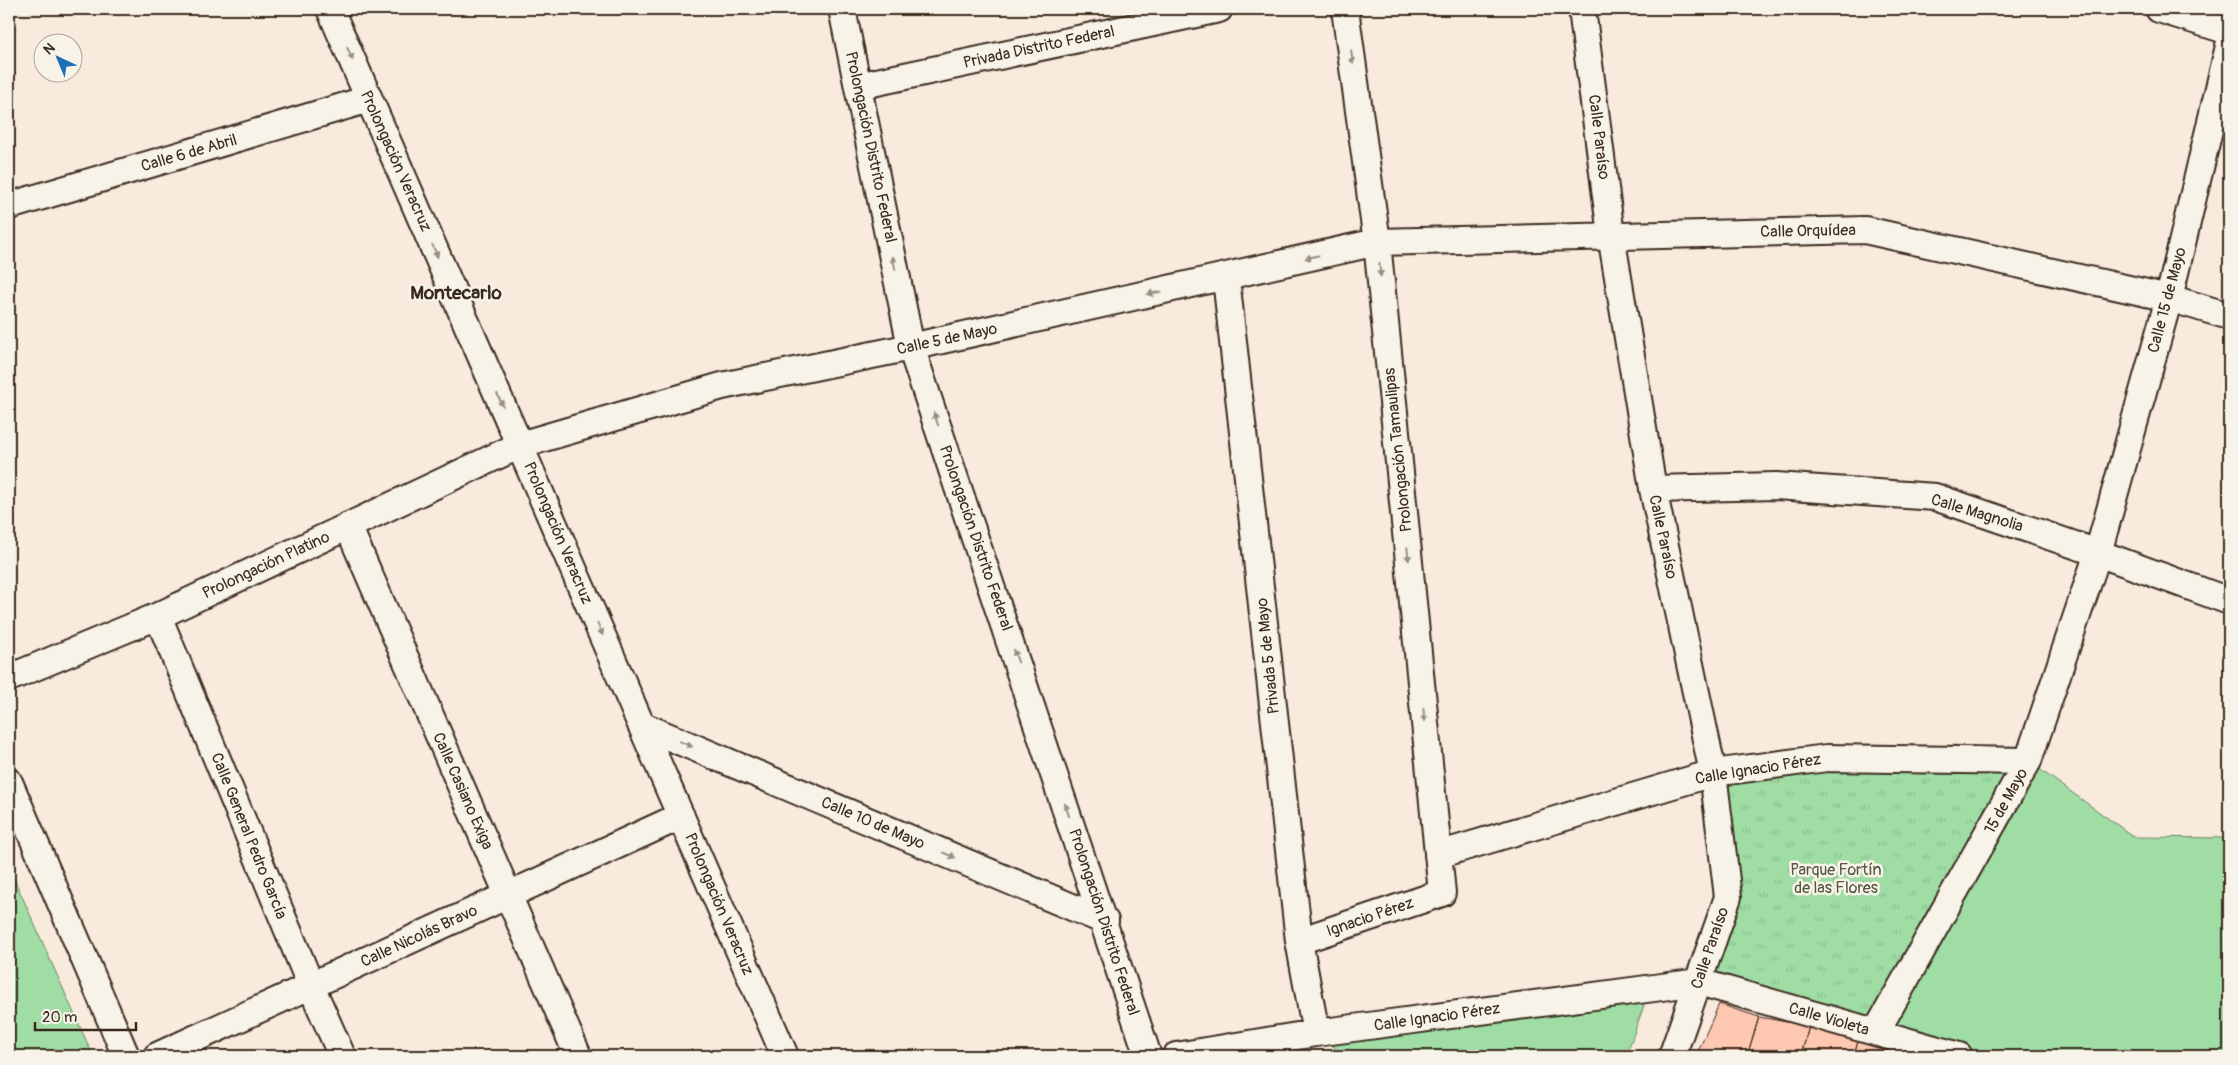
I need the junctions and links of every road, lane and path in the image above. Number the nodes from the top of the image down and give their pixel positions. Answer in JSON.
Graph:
{"nodes":[{"id":1,"x":330,"y":9,"type":"edge"},
{"id":2,"x":842,"y":9,"type":"edge"},
{"id":3,"x":1219,"y":9,"type":"edge"},
{"id":4,"x":1345,"y":9,"type":"edge"},
{"id":5,"x":1582,"y":9,"type":"edge"},
{"id":6,"x":2158,"y":9,"type":"edge"},
{"id":7,"x":2229,"y":31,"type":"edge"},
{"id":8,"x":2229,"y":46,"type":"edge"},
{"id":9,"x":858,"y":86,"type":"junction"},
{"id":10,"x":369,"y":99,"type":"junction"},
{"id":11,"x":9,"y":206,"type":"edge"},
{"id":12,"x":1611,"y":235,"type":"junction"},
{"id":13,"x":1377,"y":242,"type":"junction"},
{"id":14,"x":1226,"y":278,"type":"junction"},
{"id":15,"x":2169,"y":298,"type":"junction"},
{"id":16,"x":2229,"y":316,"type":"edge"},
{"id":17,"x":911,"y":347,"type":"junction"},
{"id":18,"x":520,"y":445,"type":"junction"},
{"id":19,"x":1653,"y":489,"type":"junction"},
{"id":20,"x":348,"y":526,"type":"junction"},
{"id":21,"x":2098,"y":553,"type":"junction"},
{"id":22,"x":2229,"y":601,"type":"edge"},
{"id":23,"x":158,"y":616,"type":"junction"},
{"id":24,"x":9,"y":678,"type":"edge"},
{"id":25,"x":641,"y":725,"type":"junction"},
{"id":26,"x":2028,"y":761,"type":"junction"},
{"id":27,"x":1713,"y":773,"type":"junction"},
{"id":28,"x":9,"y":782,"type":"edge"},
{"id":29,"x":681,"y":816,"type":"junction"},
{"id":30,"x":1438,"y":855,"type":"junction"},
{"id":31,"x":1442,"y":893,"type":"joint"},
{"id":32,"x":508,"y":895,"type":"junction"},
{"id":33,"x":1105,"y":921,"type":"junction"},
{"id":34,"x":1299,"y":941,"type":"junction"},
{"id":35,"x":1699,"y":982,"type":"junction"},
{"id":36,"x":310,"y":986,"type":"junction"},
{"id":37,"x":1876,"y":1032,"type":"junction"},
{"id":38,"x":1316,"y":1033,"type":"junction"},
{"id":39,"x":126,"y":1056,"type":"edge"},
{"id":40,"x":157,"y":1056,"type":"edge"},
{"id":41,"x":342,"y":1056,"type":"edge"},
{"id":42,"x":578,"y":1056,"type":"edge"},
{"id":43,"x":786,"y":1056,"type":"edge"},
{"id":44,"x":1148,"y":1056,"type":"edge"},
{"id":45,"x":1176,"y":1056,"type":"edge"},
{"id":46,"x":1672,"y":1056,"type":"edge"},
{"id":47,"x":1959,"y":1056,"type":"edge"}],
"edges":[{"from":1,"to":10,"type":"street","name":"Prolongación Veracruz","one_way":true},
{"from":2,"to":9,"type":"street","name":"Prolongación Distrito Federal"},
{"from":3,"to":9,"type":"street","name":"Privada Distrito Federal"},
{"from":4,"to":13,"type":"street","name":"Prolongación Tamaulipas","one_way":true},
{"from":5,"to":12,"type":"street","name":"Calle Paraíso"},
{"from":6,"to":7,"type":"street"},
{"from":8,"to":15,"type":"street","name":"Calle 15 de Mayo"},
{"from":17,"to":9,"type":"street","name":"Prolongación Distrito Federal","one_way":true},
{"from":10,"to":11,"type":"street","name":"Calle 6 de Abril"},
{"from":10,"to":18,"type":"street","name":"Prolongación Veracruz","one_way":true},
{"from":12,"to":13,"type":"street","name":"Calle Orquídea"},
{"from":12,"to":15,"type":"street","name":"Calle Orquídea"},
{"from":12,"to":19,"type":"street","name":"Calle Paraíso"},
{"from":13,"to":14,"type":"street","name":"Calle 5 de Mayo","one_way":true},
{"from":13,"to":30,"type":"street","name":"Prolongación Tamaulipas","one_way":true},
{"from":14,"to":17,"type":"street","name":"Calle 5 de Mayo","one_way":true},
{"from":14,"to":34,"type":"street","name":"Privada 5 de Mayo"},
{"from":15,"to":16,"type":"street","name":"Calle Orquídea"},
{"from":15,"to":21,"type":"street","name":"Calle 15 de Mayo"},
{"from":17,"to":18,"type":"street","name":"Calle 5 de Mayo"},
{"from":33,"to":17,"type":"street","name":"Prolongación Distrito Federal","one_way":true},
{"from":18,"to":20,"type":"street","name":"Prolongación Platino"},
{"from":18,"to":25,"type":"street","name":"Prolongación Veracruz","one_way":true},
{"from":19,"to":21,"type":"street","name":"Calle Magnolia"},
{"from":19,"to":27,"type":"street","name":"Calle Paraíso"},
{"from":20,"to":23,"type":"street","name":"Prolongación Platino"},
{"from":20,"to":32,"type":"street","name":"Calle Casiano Exiga"},
{"from":21,"to":22,"type":"street","name":"Calle Magnolia"},
{"from":21,"to":26,"type":"street","name":"15 de Mayo"},
{"from":23,"to":24,"type":"street","name":"Prolongación Platino"},
{"from":23,"to":36,"type":"street","name":"Calle General Pedro García"},
{"from":25,"to":29,"type":"street","name":"Prolongación Veracruz"},
{"from":25,"to":33,"type":"street","name":"Calle 10 de Mayo","one_way":true},
{"from":26,"to":27,"type":"street","name":"Calle Ignacio Pérez"},
{"from":26,"to":37,"type":"street","name":"15 de Mayo"},
{"from":27,"to":30,"type":"street","name":"Calle Ignacio Pérez"},
{"from":27,"to":35,"type":"street","name":"Calle Paraíso"},
{"from":28,"to":39,"type":"street"},
{"from":29,"to":32,"type":"street","name":"Calle Nicolás Bravo"},
{"from":29,"to":43,"type":"street","name":"Prolongación Veracruz"},
{"from":30,"to":31,"type":"street","name":"Prolongación Tamaulipas"},
{"from":31,"to":34,"type":"street","name":"Ignacio Pérez"},
{"from":32,"to":36,"type":"street","name":"Calle Nicolás Bravo"},
{"from":32,"to":42,"type":"street","name":"Calle Casiano Exiga"},
{"from":33,"to":44,"type":"street","name":"Prolongación Distrito Federal"},
{"from":34,"to":38,"type":"street","name":"Privada 5 de Mayo"},
{"from":35,"to":37,"type":"street","name":"Calle Violeta"},
{"from":35,"to":38,"type":"street","name":"Calle Ignacio Pérez"},
{"from":35,"to":46,"type":"street","name":"Calle Paraíso"},
{"from":36,"to":40,"type":"street","name":"Calle Nicolás Bravo"},
{"from":36,"to":41,"type":"street","name":"Calle General Pedro García"},
{"from":37,"to":47,"type":"street","name":"Calle Violeta"},
{"from":38,"to":45,"type":"street","name":"Calle Ignacio Pérez"}]}
